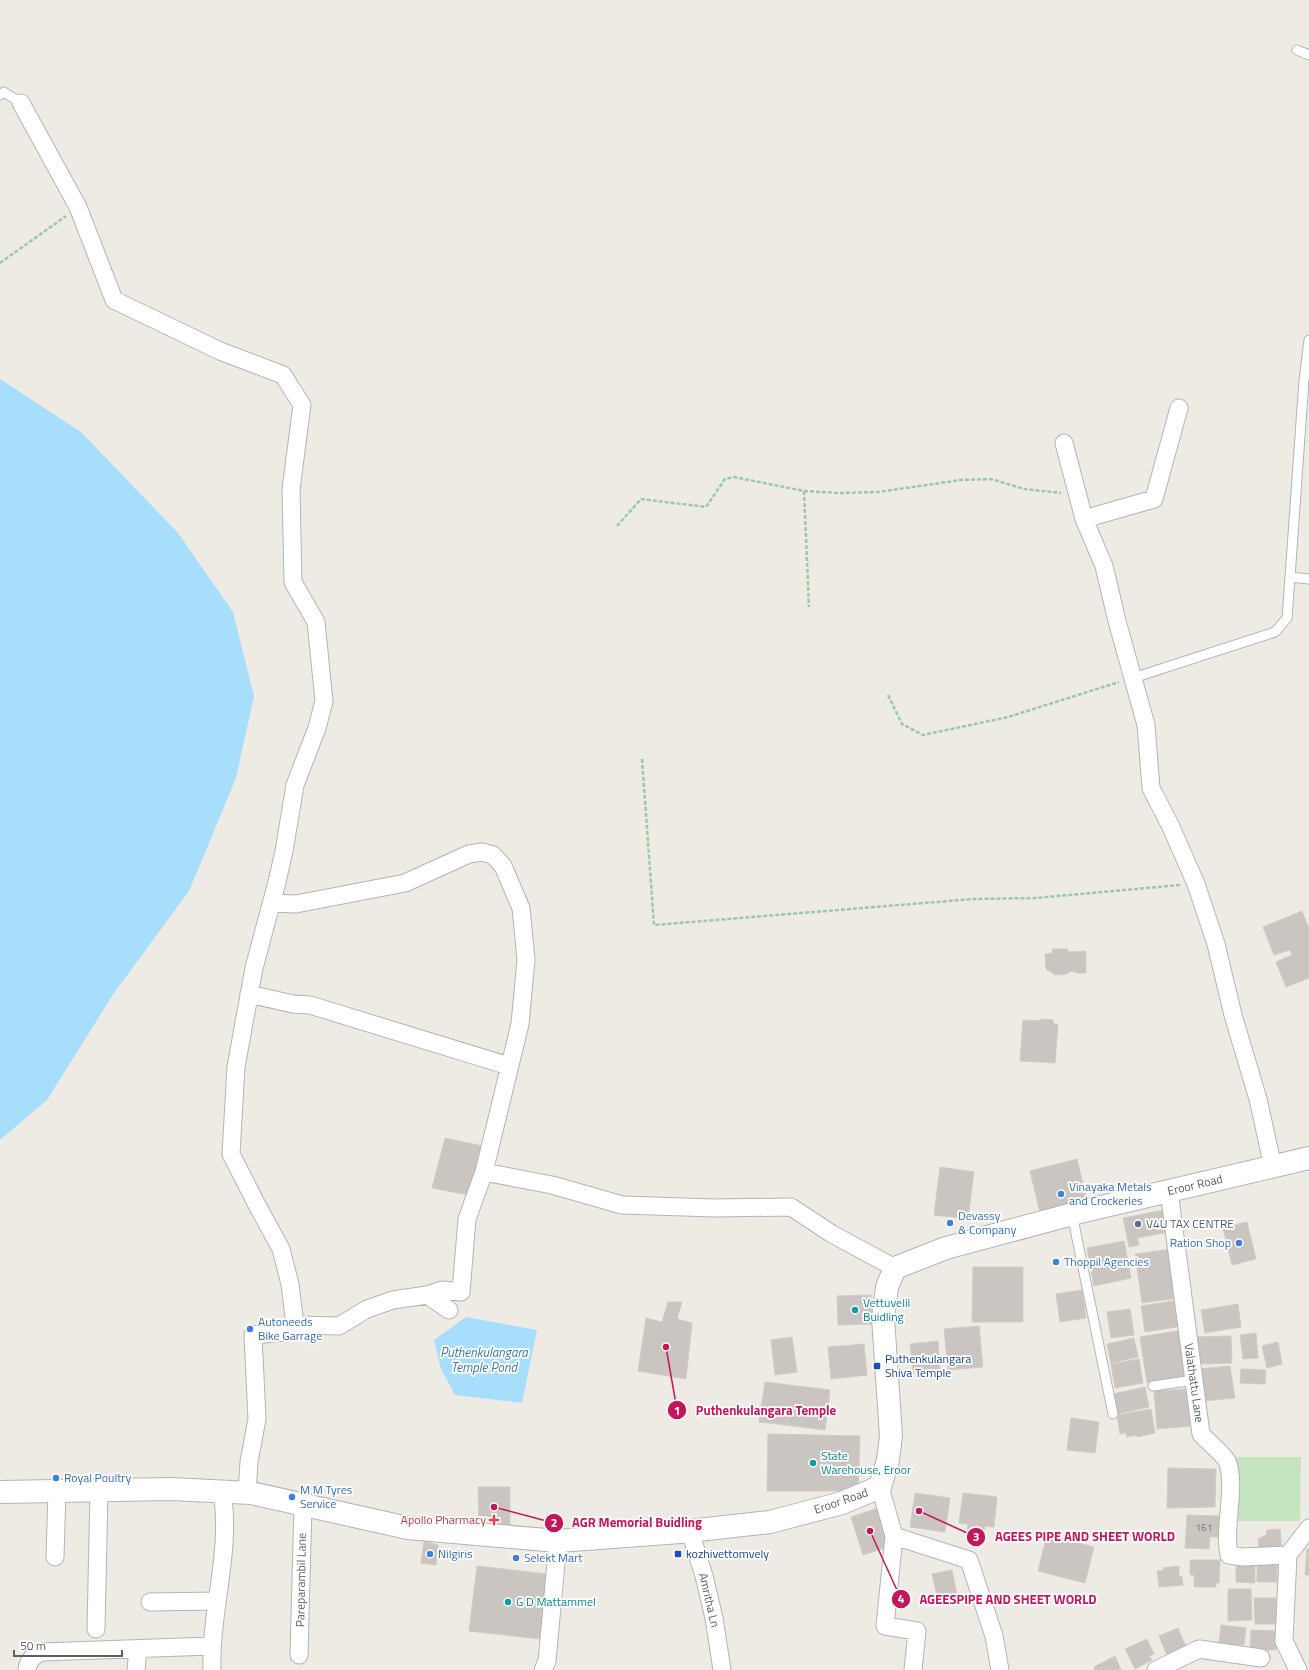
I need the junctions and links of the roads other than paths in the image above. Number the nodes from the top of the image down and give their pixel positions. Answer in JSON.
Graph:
{"nodes":[{"id":1,"x":1297,"y":50,"type":"dead end"},
{"id":2,"x":1309,"y":55,"type":"edge"},
{"id":3,"x":0,"y":95,"type":"edge"},
{"id":4,"x":21,"y":103,"type":"joint"},
{"id":5,"x":1309,"y":340,"type":"edge"},
{"id":6,"x":1179,"y":408,"type":"dead end"},
{"id":7,"x":1064,"y":444,"type":"dead end"},
{"id":8,"x":1084,"y":519,"type":"junction"},
{"id":9,"x":1290,"y":577,"type":"junction"},
{"id":10,"x":1309,"y":579,"type":"edge"},
{"id":11,"x":1134,"y":678,"type":"junction"},
{"id":12,"x":272,"y":903,"type":"junction"},
{"id":13,"x":249,"y":994,"type":"junction"},
{"id":14,"x":509,"y":1066,"type":"junction"},
{"id":15,"x":1309,"y":1158,"type":"edge"},
{"id":16,"x":1273,"y":1167,"type":"junction"},
{"id":17,"x":484,"y":1172,"type":"junction"},
{"id":18,"x":1170,"y":1191,"type":"junction"},
{"id":19,"x":1072,"y":1214,"type":"junction"},
{"id":20,"x":895,"y":1268,"type":"junction"},
{"id":21,"x":427,"y":1295,"type":"junction"},
{"id":22,"x":449,"y":1310,"type":"dead end"},
{"id":23,"x":295,"y":1325,"type":"junction"},
{"id":24,"x":1194,"y":1380,"type":"junction"},
{"id":25,"x":1153,"y":1386,"type":"dead end"},
{"id":26,"x":1113,"y":1414,"type":"dead end"},
{"id":27,"x":880,"y":1487,"type":"junction"},
{"id":28,"x":99,"y":1490,"type":"junction"},
{"id":29,"x":57,"y":1491,"type":"junction"},
{"id":30,"x":0,"y":1492,"type":"edge"},
{"id":31,"x":222,"y":1492,"type":"junction"},
{"id":32,"x":247,"y":1493,"type":"junction"},
{"id":33,"x":303,"y":1505,"type":"junction"},
{"id":34,"x":1309,"y":1528,"type":"edge"},
{"id":35,"x":685,"y":1531,"type":"junction"},
{"id":36,"x":894,"y":1536,"type":"junction"},
{"id":37,"x":558,"y":1541,"type":"junction"},
{"id":38,"x":1288,"y":1555,"type":"junction"},
{"id":39,"x":55,"y":1557,"type":"dead end"},
{"id":40,"x":217,"y":1601,"type":"junction"},
{"id":41,"x":150,"y":1602,"type":"dead end"},
{"id":42,"x":96,"y":1629,"type":"dead end"},
{"id":43,"x":211,"y":1646,"type":"junction"},
{"id":44,"x":138,"y":1649,"type":"junction"},
{"id":45,"x":299,"y":1655,"type":"dead end"},
{"id":46,"x":1262,"y":1658,"type":"dead end"},
{"id":47,"x":27,"y":1670,"type":"edge"},
{"id":48,"x":136,"y":1670,"type":"edge"},
{"id":49,"x":212,"y":1670,"type":"edge"},
{"id":50,"x":543,"y":1670,"type":"edge"},
{"id":51,"x":722,"y":1670,"type":"edge"},
{"id":52,"x":913,"y":1670,"type":"edge"},
{"id":53,"x":1000,"y":1670,"type":"edge"},
{"id":54,"x":1156,"y":1670,"type":"edge"},
{"id":55,"x":1298,"y":1670,"type":"edge"}],
"edges":[{"from":1,"to":2,"type":"lane"},
{"from":3,"to":4,"type":"lane"},
{"from":4,"to":12,"type":"street"},
{"from":5,"to":9,"type":"lane"},
{"from":6,"to":8,"type":"street"},
{"from":7,"to":8,"type":"street"},
{"from":8,"to":11,"type":"street"},
{"from":9,"to":10,"type":"lane"},
{"from":9,"to":11,"type":"lane"},
{"from":11,"to":16,"type":"street"},
{"from":12,"to":13,"type":"street"},
{"from":12,"to":14,"type":"street"},
{"from":13,"to":14,"type":"street"},
{"from":13,"to":23,"type":"street"},
{"from":14,"to":17,"type":"street"},
{"from":15,"to":16,"type":"main road","name":"Eroor Road"},
{"from":16,"to":18,"type":"main road","name":"Eroor Road"},
{"from":17,"to":20,"type":"street"},
{"from":17,"to":21,"type":"street"},
{"from":18,"to":19,"type":"main road","name":"Eroor Road"},
{"from":18,"to":24,"type":"street","name":"Valathattu Lane"},
{"from":19,"to":20,"type":"main road","name":"Eroor Road"},
{"from":19,"to":26,"type":"lane"},
{"from":20,"to":27,"type":"main road","name":"Eroor Road"},
{"from":21,"to":22,"type":"street"},
{"from":21,"to":23,"type":"street"},
{"from":23,"to":32,"type":"street"},
{"from":24,"to":25,"type":"lane"},
{"from":24,"to":38,"type":"street","name":"Valathattu Lane"},
{"from":27,"to":35,"type":"main road","name":"Eroor Road"},
{"from":27,"to":36,"type":"street"},
{"from":28,"to":29,"type":"main road","name":"Eroor Road"},
{"from":28,"to":31,"type":"main road","name":"Eroor Road"},
{"from":28,"to":42,"type":"street"},
{"from":29,"to":30,"type":"main road","name":"Eroor Road"},
{"from":29,"to":39,"type":"street"},
{"from":31,"to":32,"type":"main road","name":"Eroor Road"},
{"from":31,"to":40,"type":"street"},
{"from":32,"to":33,"type":"main road","name":"Eroor Road"},
{"from":33,"to":37,"type":"main road","name":"Eroor Road"},
{"from":33,"to":45,"type":"street","name":"Pareparambil Lane"},
{"from":34,"to":38,"type":"street"},
{"from":35,"to":37,"type":"main road","name":"Eroor Road"},
{"from":35,"to":51,"type":"street","name":"Amritha Ln"},
{"from":36,"to":52,"type":"street"},
{"from":36,"to":53,"type":"street"},
{"from":37,"to":50,"type":"street"},
{"from":38,"to":55,"type":"street"},
{"from":40,"to":41,"type":"street"},
{"from":40,"to":43,"type":"street"},
{"from":43,"to":44,"type":"street"},
{"from":43,"to":49,"type":"street"},
{"from":44,"to":47,"type":"street"},
{"from":44,"to":48,"type":"street"},
{"from":46,"to":54,"type":"street"}]}
